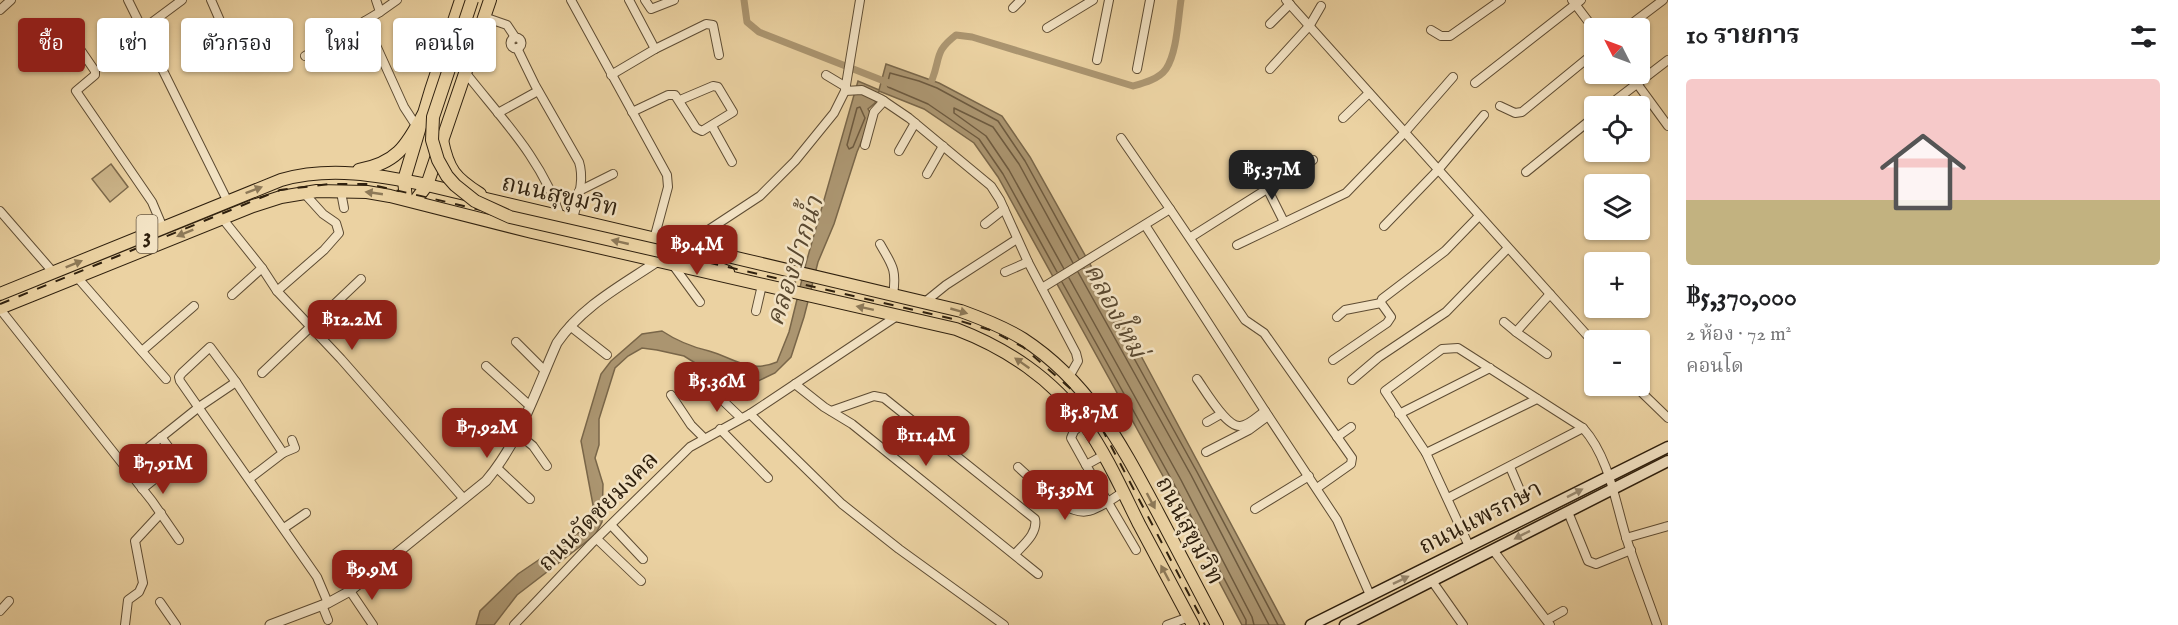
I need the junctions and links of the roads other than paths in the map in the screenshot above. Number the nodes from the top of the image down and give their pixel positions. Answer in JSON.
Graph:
{"nodes":[{"id":1,"x":11,"y":0,"type":"edge"},
{"id":2,"x":128,"y":0,"type":"edge"},
{"id":3,"x":182,"y":0,"type":"edge"},
{"id":4,"x":211,"y":0,"type":"edge"},
{"id":5,"x":376,"y":0,"type":"edge"},
{"id":6,"x":397,"y":0,"type":"edge"},
{"id":7,"x":461,"y":0,"type":"edge"},
{"id":8,"x":472,"y":0,"type":"edge"},
{"id":9,"x":490,"y":0,"type":"edge"},
{"id":10,"x":571,"y":0,"type":"edge"},
{"id":11,"x":628,"y":0,"type":"edge"},
{"id":12,"x":645,"y":0,"type":"edge"},
{"id":13,"x":674,"y":0,"type":"edge"},
{"id":14,"x":860,"y":0,"type":"edge"},
{"id":15,"x":1021,"y":0,"type":"edge"},
{"id":16,"x":1093,"y":0,"type":"edge"},
{"id":17,"x":1109,"y":0,"type":"edge"},
{"id":18,"x":1150,"y":0,"type":"edge"},
{"id":19,"x":1501,"y":0,"type":"edge"},
{"id":20,"x":1663,"y":0,"type":"edge"},
{"id":21,"x":1288,"y":2,"type":"edge"},
{"id":22,"x":1576,"y":2,"type":"edge"},
{"id":23,"x":1321,"y":6,"type":"dead end"},
{"id":24,"x":1013,"y":8,"type":"dead end"},
{"id":25,"x":0,"y":10,"type":"edge"},
{"id":26,"x":380,"y":12,"type":"junction"},
{"id":27,"x":484,"y":17,"type":"joint"},
{"id":28,"x":137,"y":18,"type":"edge"},
{"id":29,"x":158,"y":18,"type":"edge"},
{"id":30,"x":219,"y":18,"type":"edge"},
{"id":31,"x":370,"y":18,"type":"edge"},
{"id":32,"x":1587,"y":18,"type":"edge"},
{"id":33,"x":1639,"y":18,"type":"edge"},
{"id":34,"x":1270,"y":24,"type":"dead end"},
{"id":35,"x":1310,"y":25,"type":"junction"},
{"id":36,"x":1047,"y":28,"type":"dead end"},
{"id":37,"x":1431,"y":30,"type":"dead end"},
{"id":38,"x":656,"y":49,"type":"junction"},
{"id":39,"x":719,"y":55,"type":"dead end"},
{"id":40,"x":85,"y":56,"type":"edge"},
{"id":41,"x":381,"y":56,"type":"edge"},
{"id":42,"x":1097,"y":60,"type":"dead end"},
{"id":43,"x":1668,"y":60,"type":"edge"},
{"id":44,"x":1584,"y":61,"type":"edge"},
{"id":45,"x":1137,"y":69,"type":"dead end"},
{"id":46,"x":1270,"y":69,"type":"dead end"},
{"id":47,"x":164,"y":72,"type":"edge"},
{"id":48,"x":465,"y":72,"type":"joint"},
{"id":49,"x":1650,"y":74,"type":"edge"},
{"id":50,"x":611,"y":75,"type":"junction"},
{"id":51,"x":826,"y":75,"type":"dead end"},
{"id":52,"x":1453,"y":77,"type":"dead end"},
{"id":53,"x":1475,"y":83,"type":"dead end"},
{"id":54,"x":1637,"y":84,"type":"edge"},
{"id":55,"x":1639,"y":84,"type":"edge"},
{"id":56,"x":433,"y":85,"type":"junction"},
{"id":57,"x":847,"y":88,"type":"junction"},
{"id":58,"x":538,"y":91,"type":"junction"},
{"id":59,"x":1369,"y":93,"type":"junction"},
{"id":60,"x":1621,"y":96,"type":"edge"},
{"id":61,"x":456,"y":98,"type":"junction"},
{"id":62,"x":680,"y":100,"type":"junction"},
{"id":63,"x":882,"y":100,"type":"junction"},
{"id":64,"x":1500,"y":106,"type":"dead end"},
{"id":65,"x":632,"y":112,"type":"junction"},
{"id":66,"x":498,"y":113,"type":"junction"},
{"id":67,"x":1484,"y":115,"type":"dead end"},
{"id":68,"x":1343,"y":118,"type":"dead end"},
{"id":69,"x":420,"y":121,"type":"junction"},
{"id":70,"x":915,"y":123,"type":"junction"},
{"id":71,"x":1667,"y":124,"type":"edge"},
{"id":72,"x":1584,"y":125,"type":"edge"},
{"id":73,"x":712,"y":126,"type":"junction"},
{"id":74,"x":1405,"y":132,"type":"junction"},
{"id":75,"x":1122,"y":138,"type":"dead end"},
{"id":76,"x":442,"y":140,"type":"junction"},
{"id":77,"x":865,"y":145,"type":"dead end"},
{"id":78,"x":943,"y":146,"type":"junction"},
{"id":79,"x":899,"y":151,"type":"dead end"},
{"id":80,"x":1313,"y":160,"type":"dead end"},
{"id":81,"x":732,"y":162,"type":"dead end"},
{"id":82,"x":1438,"y":170,"type":"junction"},
{"id":83,"x":346,"y":172,"type":"junction"},
{"id":84,"x":1526,"y":172,"type":"dead end"},
{"id":85,"x":612,"y":174,"type":"dead end"},
{"id":86,"x":927,"y":174,"type":"dead end"},
{"id":87,"x":404,"y":180,"type":"junction"},
{"id":88,"x":427,"y":185,"type":"junction"},
{"id":89,"x":1267,"y":188,"type":"junction"},
{"id":90,"x":579,"y":191,"type":"junction"},
{"id":91,"x":341,"y":192,"type":"junction"},
{"id":92,"x":304,"y":193,"type":"junction"},
{"id":93,"x":464,"y":194,"type":"junction"},
{"id":94,"x":485,"y":198,"type":"junction"},
{"id":95,"x":227,"y":200,"type":"junction"},
{"id":96,"x":410,"y":200,"type":"junction"},
{"id":97,"x":344,"y":208,"type":"dead end"},
{"id":98,"x":1004,"y":209,"type":"junction"},
{"id":99,"x":1170,"y":209,"type":"junction"},
{"id":100,"x":0,"y":212,"type":"edge"},
{"id":101,"x":458,"y":215,"type":"junction"},
{"id":102,"x":560,"y":216,"type":"junction"},
{"id":103,"x":1479,"y":216,"type":"junction"},
{"id":104,"x":222,"y":218,"type":"junction"},
{"id":105,"x":573,"y":219,"type":"junction"},
{"id":106,"x":1284,"y":222,"type":"junction"},
{"id":107,"x":985,"y":224,"type":"dead end"},
{"id":108,"x":1145,"y":225,"type":"junction"},
{"id":109,"x":1384,"y":226,"type":"dead end"},
{"id":110,"x":163,"y":228,"type":"junction"},
{"id":111,"x":1191,"y":237,"type":"junction"},
{"id":112,"x":1017,"y":238,"type":"junction"},
{"id":113,"x":654,"y":239,"type":"junction"},
{"id":114,"x":880,"y":244,"type":"dead end"},
{"id":115,"x":1237,"y":245,"type":"dead end"},
{"id":116,"x":1508,"y":248,"type":"junction"},
{"id":117,"x":678,"y":255,"type":"junction"},
{"id":118,"x":658,"y":261,"type":"junction"},
{"id":119,"x":1028,"y":262,"type":"junction"},
{"id":120,"x":262,"y":268,"type":"junction"},
{"id":121,"x":53,"y":272,"type":"junction"},
{"id":122,"x":1005,"y":272,"type":"dead end"},
{"id":123,"x":77,"y":277,"type":"junction"},
{"id":124,"x":361,"y":279,"type":"dead end"},
{"id":125,"x":768,"y":286,"type":"junction"},
{"id":126,"x":1042,"y":288,"type":"junction"},
{"id":127,"x":277,"y":291,"type":"junction"},
{"id":128,"x":0,"y":294,"type":"edge"},
{"id":129,"x":1550,"y":294,"type":"junction"},
{"id":130,"x":232,"y":295,"type":"dead end"},
{"id":131,"x":893,"y":295,"type":"junction"},
{"id":132,"x":700,"y":302,"type":"dead end"},
{"id":133,"x":925,"y":302,"type":"junction"},
{"id":134,"x":1381,"y":303,"type":"junction"},
{"id":135,"x":194,"y":306,"type":"dead end"},
{"id":136,"x":0,"y":309,"type":"edge"},
{"id":137,"x":756,"y":311,"type":"dead end"},
{"id":138,"x":898,"y":315,"type":"junction"},
{"id":139,"x":1337,"y":317,"type":"dead end"},
{"id":140,"x":1504,"y":322,"type":"dead end"},
{"id":141,"x":311,"y":325,"type":"junction"},
{"id":142,"x":570,"y":326,"type":"junction"},
{"id":143,"x":1516,"y":332,"type":"junction"},
{"id":144,"x":1584,"y":332,"type":"edge"},
{"id":145,"x":516,"y":342,"type":"dead end"},
{"id":146,"x":142,"y":351,"type":"junction"},
{"id":147,"x":1547,"y":354,"type":"dead end"},
{"id":148,"x":607,"y":355,"type":"dead end"},
{"id":149,"x":1333,"y":360,"type":"dead end"},
{"id":150,"x":486,"y":366,"type":"dead end"},
{"id":151,"x":1490,"y":368,"type":"junction"},
{"id":152,"x":545,"y":371,"type":"junction"},
{"id":153,"x":262,"y":372,"type":"dead end"},
{"id":154,"x":1069,"y":377,"type":"junction"},
{"id":155,"x":1197,"y":378,"type":"dead end"},
{"id":156,"x":166,"y":379,"type":"dead end"},
{"id":157,"x":1352,"y":380,"type":"dead end"},
{"id":158,"x":236,"y":382,"type":"junction"},
{"id":159,"x":795,"y":384,"type":"junction"},
{"id":160,"x":706,"y":389,"type":"dead end"},
{"id":161,"x":671,"y":395,"type":"dead end"},
{"id":162,"x":1645,"y":396,"type":"edge"},
{"id":163,"x":1537,"y":399,"type":"junction"},
{"id":164,"x":530,"y":406,"type":"junction"},
{"id":165,"x":199,"y":407,"type":"junction"},
{"id":166,"x":831,"y":411,"type":"junction"},
{"id":167,"x":750,"y":414,"type":"junction"},
{"id":168,"x":1221,"y":414,"type":"junction"},
{"id":169,"x":1266,"y":414,"type":"junction"},
{"id":170,"x":1399,"y":414,"type":"junction"},
{"id":171,"x":741,"y":418,"type":"junction"},
{"id":172,"x":1668,"y":418,"type":"edge"},
{"id":173,"x":1084,"y":422,"type":"junction"},
{"id":174,"x":1207,"y":422,"type":"dead end"},
{"id":175,"x":1351,"y":427,"type":"dead end"},
{"id":176,"x":1583,"y":428,"type":"junction"},
{"id":177,"x":720,"y":429,"type":"junction"},
{"id":178,"x":517,"y":433,"type":"junction"},
{"id":179,"x":161,"y":437,"type":"junction"},
{"id":180,"x":1337,"y":437,"type":"junction"},
{"id":181,"x":704,"y":438,"type":"junction"},
{"id":182,"x":292,"y":440,"type":"dead end"},
{"id":183,"x":1668,"y":447,"type":"edge"},
{"id":184,"x":191,"y":450,"type":"dead end"},
{"id":185,"x":1206,"y":452,"type":"dead end"},
{"id":186,"x":284,"y":453,"type":"junction"},
{"id":187,"x":1426,"y":453,"type":"junction"},
{"id":188,"x":1104,"y":455,"type":"junction"},
{"id":189,"x":178,"y":460,"type":"junction"},
{"id":190,"x":1668,"y":461,"type":"edge"},
{"id":191,"x":1086,"y":465,"type":"junction"},
{"id":192,"x":124,"y":466,"type":"junction"},
{"id":193,"x":547,"y":466,"type":"dead end"},
{"id":194,"x":1510,"y":466,"type":"junction"},
{"id":195,"x":1018,"y":467,"type":"dead end"},
{"id":196,"x":497,"y":468,"type":"junction"},
{"id":197,"x":1309,"y":476,"type":"junction"},
{"id":198,"x":1609,"y":476,"type":"junction"},
{"id":199,"x":768,"y":478,"type":"dead end"},
{"id":200,"x":249,"y":479,"type":"junction"},
{"id":201,"x":1317,"y":488,"type":"junction"},
{"id":202,"x":1519,"y":488,"type":"dead end"},
{"id":203,"x":142,"y":489,"type":"junction"},
{"id":204,"x":1613,"y":489,"type":"junction"},
{"id":205,"x":1123,"y":492,"type":"junction"},
{"id":206,"x":1448,"y":498,"type":"junction"},
{"id":207,"x":464,"y":499,"type":"junction"},
{"id":208,"x":530,"y":500,"type":"dead end"},
{"id":209,"x":1109,"y":502,"type":"junction"},
{"id":210,"x":1255,"y":509,"type":"dead end"},
{"id":211,"x":1568,"y":512,"type":"junction"},
{"id":212,"x":161,"y":513,"type":"junction"},
{"id":213,"x":306,"y":513,"type":"dead end"},
{"id":214,"x":611,"y":525,"type":"junction"},
{"id":215,"x":1668,"y":526,"type":"edge"},
{"id":216,"x":284,"y":528,"type":"junction"},
{"id":217,"x":1626,"y":538,"type":"junction"},
{"id":218,"x":597,"y":539,"type":"junction"},
{"id":219,"x":179,"y":540,"type":"dead end"},
{"id":220,"x":1469,"y":546,"type":"junction"},
{"id":221,"x":1136,"y":550,"type":"dead end"},
{"id":222,"x":1493,"y":550,"type":"junction"},
{"id":223,"x":1631,"y":550,"type":"junction"},
{"id":224,"x":1015,"y":554,"type":"junction"},
{"id":225,"x":643,"y":559,"type":"dead end"},
{"id":226,"x":1038,"y":574,"type":"dead end"},
{"id":227,"x":641,"y":581,"type":"dead end"},
{"id":228,"x":1432,"y":581,"type":"junction"},
{"id":229,"x":350,"y":591,"type":"junction"},
{"id":230,"x":1370,"y":596,"type":"junction"},
{"id":231,"x":9,"y":601,"type":"dead end"},
{"id":232,"x":160,"y":602,"type":"dead end"},
{"id":233,"x":325,"y":604,"type":"junction"},
{"id":234,"x":1563,"y":610,"type":"dead end"},
{"id":235,"x":0,"y":611,"type":"edge"},
{"id":236,"x":328,"y":620,"type":"dead end"},
{"id":237,"x":1191,"y":621,"type":"edge"},
{"id":238,"x":1548,"y":623,"type":"edge"},
{"id":239,"x":125,"y":625,"type":"edge"},
{"id":240,"x":176,"y":625,"type":"edge"},
{"id":241,"x":270,"y":625,"type":"edge"},
{"id":242,"x":373,"y":625,"type":"edge"},
{"id":243,"x":514,"y":625,"type":"edge"},
{"id":244,"x":1004,"y":625,"type":"edge"},
{"id":245,"x":1167,"y":625,"type":"edge"},
{"id":246,"x":1217,"y":625,"type":"edge"},
{"id":247,"x":1311,"y":625,"type":"edge"},
{"id":248,"x":1345,"y":625,"type":"edge"},
{"id":249,"x":1463,"y":625,"type":"edge"},
{"id":250,"x":1657,"y":625,"type":"edge"}],
"edges":[{"from":1,"to":25,"type":"street"},
{"from":2,"to":28,"type":"street"},
{"from":3,"to":29,"type":"street"},
{"from":4,"to":30,"type":"street"},
{"from":5,"to":26,"type":"street"},
{"from":6,"to":26,"type":"street"},
{"from":7,"to":56,"type":"main road"},
{"from":117,"to":8,"type":"main road","one_way":true,"bridge":true},
{"from":9,"to":27,"type":"main road"},
{"from":10,"to":50,"type":"street"},
{"from":11,"to":38,"type":"street"},
{"from":12,"to":13,"type":"street"},
{"from":14,"to":57,"type":"street"},
{"from":15,"to":24,"type":"street"},
{"from":16,"to":36,"type":"street"},
{"from":17,"to":42,"type":"street"},
{"from":18,"to":45,"type":"street"},
{"from":19,"to":37,"type":"street"},
{"from":20,"to":33,"type":"street"},
{"from":21,"to":34,"type":"street"},
{"from":21,"to":35,"type":"street"},
{"from":22,"to":32,"type":"street"},
{"from":22,"to":53,"type":"street"},
{"from":23,"to":35,"type":"street"},
{"from":26,"to":31,"type":"street"},
{"from":27,"to":58,"type":"street"},
{"from":35,"to":46,"type":"street"},
{"from":35,"to":59,"type":"street"},
{"from":38,"to":39,"type":"street"},
{"from":38,"to":50,"type":"street"},
{"from":40,"to":110,"type":"street"},
{"from":41,"to":69,"type":"street"},
{"from":43,"to":49,"type":"street"},
{"from":44,"to":64,"type":"street"},
{"from":47,"to":95,"type":"street"},
{"from":48,"to":61,"type":"main road"},
{"from":48,"to":66,"type":"street"},
{"from":50,"to":65,"type":"street"},
{"from":51,"to":57,"type":"street"},
{"from":52,"to":74,"type":"street"},
{"from":54,"to":60,"type":"street"},
{"from":55,"to":71,"type":"street"},
{"from":56,"to":61,"type":"main road"},
{"from":56,"to":69,"type":"main road"},
{"from":57,"to":63,"type":"street"},
{"from":57,"to":117,"type":"street"},
{"from":58,"to":66,"type":"street"},
{"from":58,"to":90,"type":"street"},
{"from":59,"to":68,"type":"street"},
{"from":59,"to":74,"type":"street"},
{"from":61,"to":76,"type":"main road"},
{"from":62,"to":65,"type":"street"},
{"from":62,"to":73,"type":"street"},
{"from":62,"to":73,"type":"street"},
{"from":63,"to":70,"type":"street"},
{"from":63,"to":77,"type":"street"},
{"from":65,"to":113,"type":"street"},
{"from":66,"to":102,"type":"street"},
{"from":67,"to":82,"type":"street"},
{"from":69,"to":83,"type":"main road"},
{"from":69,"to":87,"type":"main road"},
{"from":70,"to":78,"type":"street"},
{"from":70,"to":79,"type":"street"},
{"from":72,"to":84,"type":"street"},
{"from":73,"to":81,"type":"street"},
{"from":74,"to":82,"type":"street"},
{"from":74,"to":106,"type":"street"},
{"from":75,"to":99,"type":"street"},
{"from":76,"to":88,"type":"main road"},
{"from":76,"to":94,"type":"main road"},
{"from":78,"to":86,"type":"street"},
{"from":78,"to":98,"type":"street"},
{"from":80,"to":89,"type":"street"},
{"from":82,"to":103,"type":"street"},
{"from":82,"to":109,"type":"street"},
{"from":83,"to":87,"type":"main road","name":"ถนนสุขุมวิท","number":"3"},
{"from":83,"to":91,"type":"main road"},
{"from":95,"to":83,"type":"main road","name":"ถนนสุขุมวิท","number":"3","one_way":true},
{"from":85,"to":90,"type":"street"},
{"from":87,"to":88,"type":"main road","name":"ถนนสุขุมวิท","number":"3"},
{"from":87,"to":96,"type":"main road"},
{"from":88,"to":93,"type":"main road","name":"ถนนสุขุมวิท","number":"3"},
{"from":88,"to":96,"type":"main road"},
{"from":89,"to":106,"type":"street"},
{"from":89,"to":111,"type":"street"},
{"from":90,"to":105,"type":"street"},
{"from":91,"to":92,"type":"main road","name":"ถนนสุขุมวิท","number":"3"},
{"from":96,"to":91,"type":"main road","name":"ถนนสุขุมวิท","number":"3","one_way":true},
{"from":91,"to":97,"type":"street"},
{"from":92,"to":104,"type":"main road","name":"ถนนสุขุมวิท","number":"3"},
{"from":92,"to":127,"type":"street"},
{"from":93,"to":94,"type":"main road","name":"ถนนสุขุมวิท","number":"3"},
{"from":93,"to":101,"type":"main road"},
{"from":94,"to":102,"type":"main road","name":"ถนนสุขุมวิท","number":"3"},
{"from":95,"to":110,"type":"main road","name":"ถนนสุขุมวิท","number":"3"},
{"from":96,"to":101,"type":"main road","name":"ถนนสุขุมวิท","number":"3"},
{"from":98,"to":107,"type":"street"},
{"from":98,"to":112,"type":"street"},
{"from":99,"to":108,"type":"street"},
{"from":99,"to":111,"type":"street"},
{"from":100,"to":121,"type":"street"},
{"from":101,"to":118,"type":"main road","name":"ถนนสุขุมวิท","number":"3"},
{"from":102,"to":105,"type":"main road","name":"ถนนสุขุมวิท","number":"3"},
{"from":103,"to":116,"type":"street"},
{"from":103,"to":134,"type":"street"},
{"from":104,"to":120,"type":"street"},
{"from":104,"to":123,"type":"main road","name":"ถนนสุขุมวิท","number":"3","one_way":true},
{"from":105,"to":113,"type":"main road","name":"ถนนสุขุมวิท","number":"3"},
{"from":106,"to":115,"type":"street"},
{"from":108,"to":126,"type":"street"},
{"from":108,"to":169,"type":"street"},
{"from":121,"to":110,"type":"main road","name":"ถนนสุขุมวิท","number":"3","one_way":true},
{"from":111,"to":180,"type":"street"},
{"from":112,"to":119,"type":"street"},
{"from":112,"to":133,"type":"street"},
{"from":113,"to":117,"type":"main road","name":"ถนนสุขุมวิท","number":"3"},
{"from":114,"to":131,"type":"street"},
{"from":116,"to":129,"type":"street"},
{"from":116,"to":157,"type":"street"},
{"from":117,"to":118,"type":"main road","name":"ถนนสุขุมวิท","number":"3"},
{"from":117,"to":125,"type":"main road","name":"ถนนสุขุมวิท"},
{"from":117,"to":131,"type":"main road","name":"ถนนสุขุมวิท","number":"3"},
{"from":117,"to":132,"type":"street"},
{"from":118,"to":142,"type":"street"},
{"from":119,"to":122,"type":"street"},
{"from":119,"to":126,"type":"street"},
{"from":120,"to":127,"type":"street"},
{"from":120,"to":130,"type":"street"},
{"from":121,"to":128,"type":"main road","name":"ถนนสุขุมวิท","number":"3"},
{"from":123,"to":136,"type":"main road","name":"ถนนสุขุมวิท","number":"3"},
{"from":123,"to":146,"type":"street"},
{"from":124,"to":141,"type":"street"},
{"from":125,"to":137,"type":"street"},
{"from":138,"to":125,"type":"main road","name":"ถนนสุขุมวิท","one_way":true},
{"from":126,"to":154,"type":"street"},
{"from":127,"to":141,"type":"street"},
{"from":129,"to":143,"type":"street"},
{"from":129,"to":144,"type":"street"},
{"from":131,"to":133,"type":"main road","name":"ถนนสุขุมวิท","number":"3"},
{"from":133,"to":154,"type":"main road","name":"ถนนสุขุมวิท","number":"3","one_way":true},
{"from":134,"to":139,"type":"street"},
{"from":134,"to":149,"type":"street"},
{"from":135,"to":146,"type":"street"},
{"from":136,"to":192,"type":"street"},
{"from":138,"to":159,"type":"street","name":"ถนนวัดชยมงคล"},
{"from":173,"to":138,"type":"main road","name":"ถนนสุขุมวิท","one_way":true},
{"from":140,"to":143,"type":"street"},
{"from":141,"to":153,"type":"street"},
{"from":141,"to":207,"type":"street"},
{"from":142,"to":148,"type":"street"},
{"from":142,"to":152,"type":"street"},
{"from":143,"to":147,"type":"street"},
{"from":145,"to":152,"type":"street"},
{"from":146,"to":156,"type":"street"},
{"from":150,"to":164,"type":"street"},
{"from":151,"to":163,"type":"street"},
{"from":151,"to":170,"type":"street"},
{"from":151,"to":170,"type":"street"},
{"from":152,"to":164,"type":"street"},
{"from":154,"to":246,"type":"main road","name":"ถนนสุขุมวิท","number":"3","one_way":true},
{"from":155,"to":168,"type":"street"},
{"from":158,"to":165,"type":"street"},
{"from":158,"to":165,"type":"street"},
{"from":158,"to":186,"type":"street"},
{"from":159,"to":166,"type":"street"},
{"from":159,"to":167,"type":"street","name":"ถนนวัดชยมงคล"},
{"from":160,"to":171,"type":"street"},
{"from":161,"to":181,"type":"street"},
{"from":162,"to":172,"type":"street"},
{"from":163,"to":176,"type":"street"},
{"from":163,"to":187,"type":"street"},
{"from":164,"to":178,"type":"street"},
{"from":165,"to":179,"type":"street"},
{"from":165,"to":200,"type":"street"},
{"from":166,"to":224,"type":"street"},
{"from":166,"to":224,"type":"street"},
{"from":167,"to":171,"type":"street","name":"ถนนวัดชยมงคล"},
{"from":167,"to":244,"type":"street"},
{"from":168,"to":169,"type":"street"},
{"from":168,"to":174,"type":"street"},
{"from":169,"to":185,"type":"street"},
{"from":169,"to":197,"type":"street"},
{"from":170,"to":187,"type":"street"},
{"from":171,"to":177,"type":"street","name":"ถนนวัดชยมงคล"},
{"from":173,"to":188,"type":"main road","name":"ถนนสุขุมวิท"},
{"from":173,"to":191,"type":"street"},
{"from":175,"to":180,"type":"street"},
{"from":176,"to":194,"type":"street"},
{"from":176,"to":198,"type":"street"},
{"from":177,"to":181,"type":"street","name":"ถนนวัดชยมงคล"},
{"from":177,"to":199,"type":"street"},
{"from":178,"to":193,"type":"street"},
{"from":178,"to":196,"type":"street"},
{"from":179,"to":189,"type":"street"},
{"from":179,"to":192,"type":"street"},
{"from":180,"to":201,"type":"street"},
{"from":181,"to":214,"type":"street","name":"ถนนวัดชยมงคล"},
{"from":182,"to":186,"type":"street"},
{"from":183,"to":198,"type":"main road","name":"ถนนแพรกษา"},
{"from":184,"to":189,"type":"street"},
{"from":186,"to":200,"type":"street"},
{"from":187,"to":206,"type":"street"},
{"from":188,"to":191,"type":"street"},
{"from":188,"to":205,"type":"main road","name":"ถนนสุขุมวิท"},
{"from":189,"to":203,"type":"street"},
{"from":190,"to":204,"type":"main road","name":"ถนนแพรกษา"},
{"from":191,"to":209,"type":"street"},
{"from":192,"to":203,"type":"street"},
{"from":194,"to":202,"type":"street"},
{"from":194,"to":206,"type":"street"},
{"from":195,"to":209,"type":"street"},
{"from":196,"to":207,"type":"street"},
{"from":196,"to":208,"type":"street"},
{"from":197,"to":201,"type":"street"},
{"from":197,"to":210,"type":"street"},
{"from":198,"to":204,"type":"street"},
{"from":220,"to":198,"type":"main road","name":"ถนนแพรกษา","one_way":true},
{"from":200,"to":216,"type":"street"},
{"from":201,"to":230,"type":"street"},
{"from":203,"to":212,"type":"street"},
{"from":204,"to":211,"type":"main road","name":"ถนนแพรกษา"},
{"from":204,"to":217,"type":"street"},
{"from":205,"to":209,"type":"street"},
{"from":237,"to":205,"type":"main road","name":"ถนนสุขุมวิท","one_way":true},
{"from":206,"to":220,"type":"street"},
{"from":207,"to":229,"type":"street"},
{"from":209,"to":221,"type":"street"},
{"from":211,"to":222,"type":"main road","name":"ถนนแพรกษา","one_way":true},
{"from":211,"to":223,"type":"street"},
{"from":212,"to":219,"type":"street"},
{"from":212,"to":239,"type":"street"},
{"from":213,"to":216,"type":"street"},
{"from":214,"to":218,"type":"street","name":"ถนนวัดชยมงคล"},
{"from":214,"to":225,"type":"street"},
{"from":215,"to":217,"type":"street"},
{"from":216,"to":233,"type":"street"},
{"from":217,"to":223,"type":"street"},
{"from":218,"to":227,"type":"street"},
{"from":218,"to":243,"type":"street","name":"ถนนวัดชยมงคล"},
{"from":230,"to":220,"type":"main road","name":"ถนนแพรกษา","one_way":true},
{"from":222,"to":228,"type":"main road","name":"ถนนแพรกษา"},
{"from":222,"to":238,"type":"street"},
{"from":223,"to":250,"type":"street"},
{"from":224,"to":226,"type":"street"},
{"from":228,"to":248,"type":"main road","name":"ถนนแพรกษา"},
{"from":228,"to":249,"type":"street"},
{"from":229,"to":233,"type":"street"},
{"from":229,"to":242,"type":"street"},
{"from":230,"to":247,"type":"main road","name":"ถนนแพรกษา"},
{"from":231,"to":235,"type":"street"},
{"from":232,"to":240,"type":"street"},
{"from":233,"to":236,"type":"street"},
{"from":233,"to":241,"type":"street"},
{"from":234,"to":238,"type":"street"},
{"from":237,"to":245,"type":"street"}]}
